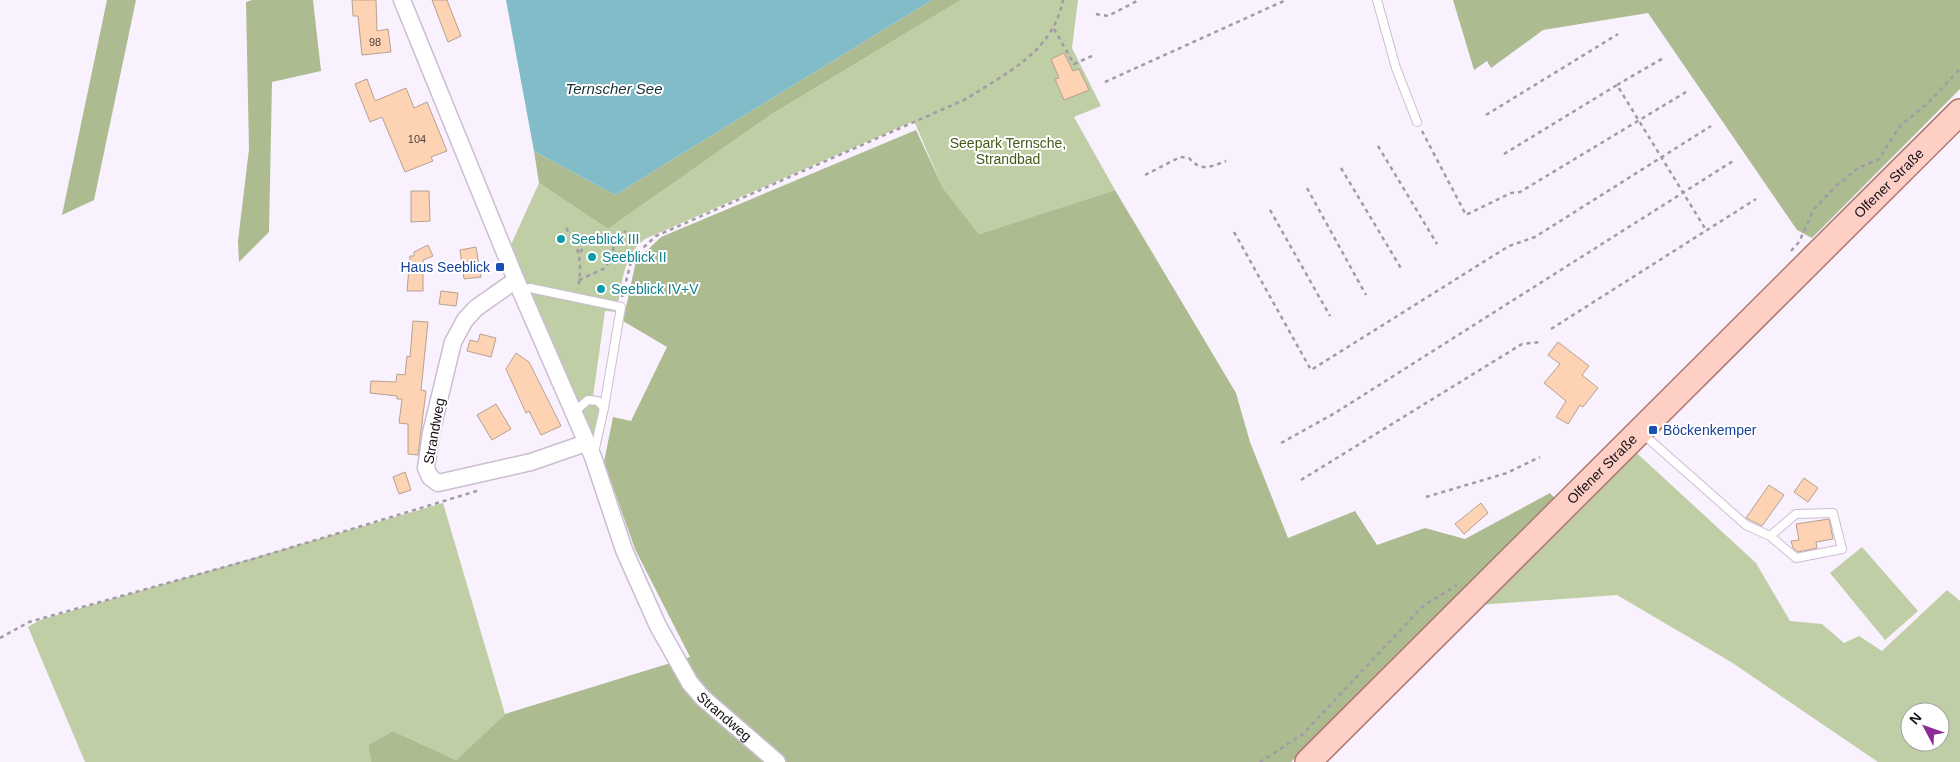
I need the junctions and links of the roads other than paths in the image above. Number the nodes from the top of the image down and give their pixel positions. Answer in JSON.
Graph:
{"nodes":[{"id":1,"x":402,"y":0,"type":"edge"},
{"id":2,"x":1377,"y":0,"type":"edge"},
{"id":3,"x":1960,"y":112,"type":"edge"},
{"id":4,"x":1417,"y":122,"type":"road end"},
{"id":5,"x":518,"y":285,"type":"junction"},
{"id":6,"x":604,"y":408,"type":"junction"},
{"id":7,"x":573,"y":413,"type":"junction"},
{"id":8,"x":1639,"y":432,"type":"junction"},
{"id":9,"x":590,"y":450,"type":"junction"},
{"id":10,"x":1770,"y":536,"type":"junction"},
{"id":11,"x":777,"y":762,"type":"edge"},
{"id":12,"x":1308,"y":762,"type":"edge"}],
"edges":[{"from":1,"to":5,"type":"street","name":"Strandweg"},
{"from":2,"to":4,"type":"lane"},
{"from":3,"to":8,"type":"main road","name":"Olfener Straße"},
{"from":5,"to":6,"type":"lane"},
{"from":5,"to":7,"type":"street","name":"Strandweg"},
{"from":5,"to":9,"type":"street","name":"Strandweg"},
{"from":6,"to":7,"type":"lane"},
{"from":6,"to":9,"type":"lane"},
{"from":7,"to":9,"type":"street","name":"Strandweg"},
{"from":8,"to":10,"type":"lane"},
{"from":8,"to":12,"type":"main road","name":"Olfener Straße"},
{"from":9,"to":11,"type":"street","name":"Strandweg"},
{"from":10,"to":10,"type":"lane"}]}
